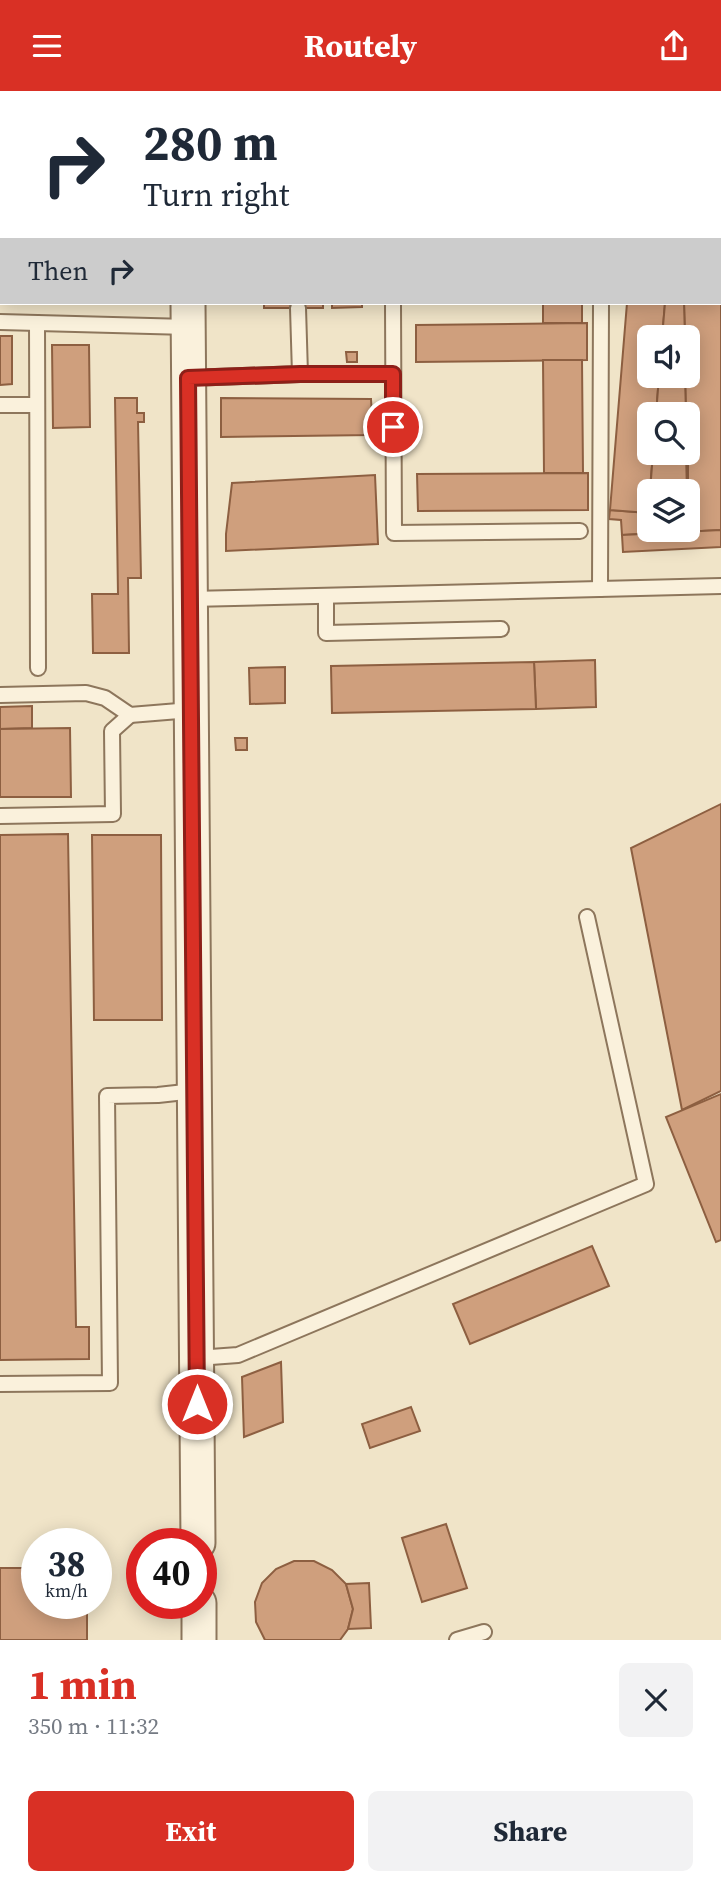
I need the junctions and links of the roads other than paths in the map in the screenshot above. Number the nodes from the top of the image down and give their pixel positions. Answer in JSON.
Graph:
{"nodes":[{"id":1,"x":393,"y":305,"type":"edge"},
{"id":2,"x":601,"y":305,"type":"edge"},
{"id":3,"x":298,"y":308,"type":"dead end"},
{"id":4,"x":188,"y":315,"type":"edge"},
{"id":5,"x":0,"y":322,"type":"edge"},
{"id":6,"x":37,"y":323,"type":"junction"},
{"id":7,"x":300,"y":374,"type":"junction"},
{"id":8,"x":393,"y":374,"type":"junction"},
{"id":9,"x":188,"y":378,"type":"junction"},
{"id":10,"x":0,"y":405,"type":"edge"},
{"id":11,"x":37,"y":405,"type":"junction"},
{"id":12,"x":580,"y":530,"type":"dead end"},
{"id":13,"x":721,"y":586,"type":"edge"},
{"id":14,"x":600,"y":589,"type":"junction"},
{"id":15,"x":326,"y":596,"type":"junction"},
{"id":16,"x":190,"y":599,"type":"junction"},
{"id":17,"x":501,"y":629,"type":"dead end"},
{"id":18,"x":38,"y":668,"type":"dead end"},
{"id":19,"x":0,"y":695,"type":"edge"},
{"id":20,"x":191,"y":710,"type":"junction"},
{"id":21,"x":130,"y":715,"type":"junction"},
{"id":22,"x":0,"y":815,"type":"edge"},
{"id":23,"x":587,"y":917,"type":"dead end"},
{"id":24,"x":194,"y":1091,"type":"junction"},
{"id":25,"x":197,"y":1358,"type":"junction"},
{"id":26,"x":0,"y":1384,"type":"edge"},
{"id":27,"x":198,"y":1528,"type":"edge"},
{"id":28,"x":199,"y":1619,"type":"edge"},
{"id":29,"x":484,"y":1632,"type":"dead end"},
{"id":30,"x":199,"y":1640,"type":"edge"},
{"id":31,"x":457,"y":1640,"type":"edge"}],
"edges":[{"from":1,"to":8,"type":"lane"},
{"from":2,"to":14,"type":"lane"},
{"from":3,"to":7,"type":"lane"},
{"from":4,"to":6,"type":"lane"},
{"from":4,"to":9,"type":"street"},
{"from":5,"to":6,"type":"lane"},
{"from":6,"to":11,"type":"lane"},
{"from":7,"to":8,"type":"lane"},
{"from":7,"to":9,"type":"lane"},
{"from":8,"to":12,"type":"lane"},
{"from":9,"to":16,"type":"street"},
{"from":10,"to":11,"type":"lane"},
{"from":11,"to":18,"type":"lane"},
{"from":13,"to":14,"type":"lane"},
{"from":14,"to":15,"type":"lane"},
{"from":15,"to":16,"type":"lane"},
{"from":15,"to":17,"type":"lane"},
{"from":16,"to":20,"type":"street"},
{"from":19,"to":21,"type":"lane"},
{"from":20,"to":21,"type":"lane"},
{"from":20,"to":24,"type":"street"},
{"from":21,"to":22,"type":"lane"},
{"from":23,"to":25,"type":"lane"},
{"from":24,"to":25,"type":"street"},
{"from":24,"to":26,"type":"lane"},
{"from":25,"to":27,"type":"street"},
{"from":28,"to":30,"type":"street"},
{"from":29,"to":31,"type":"lane"}]}
